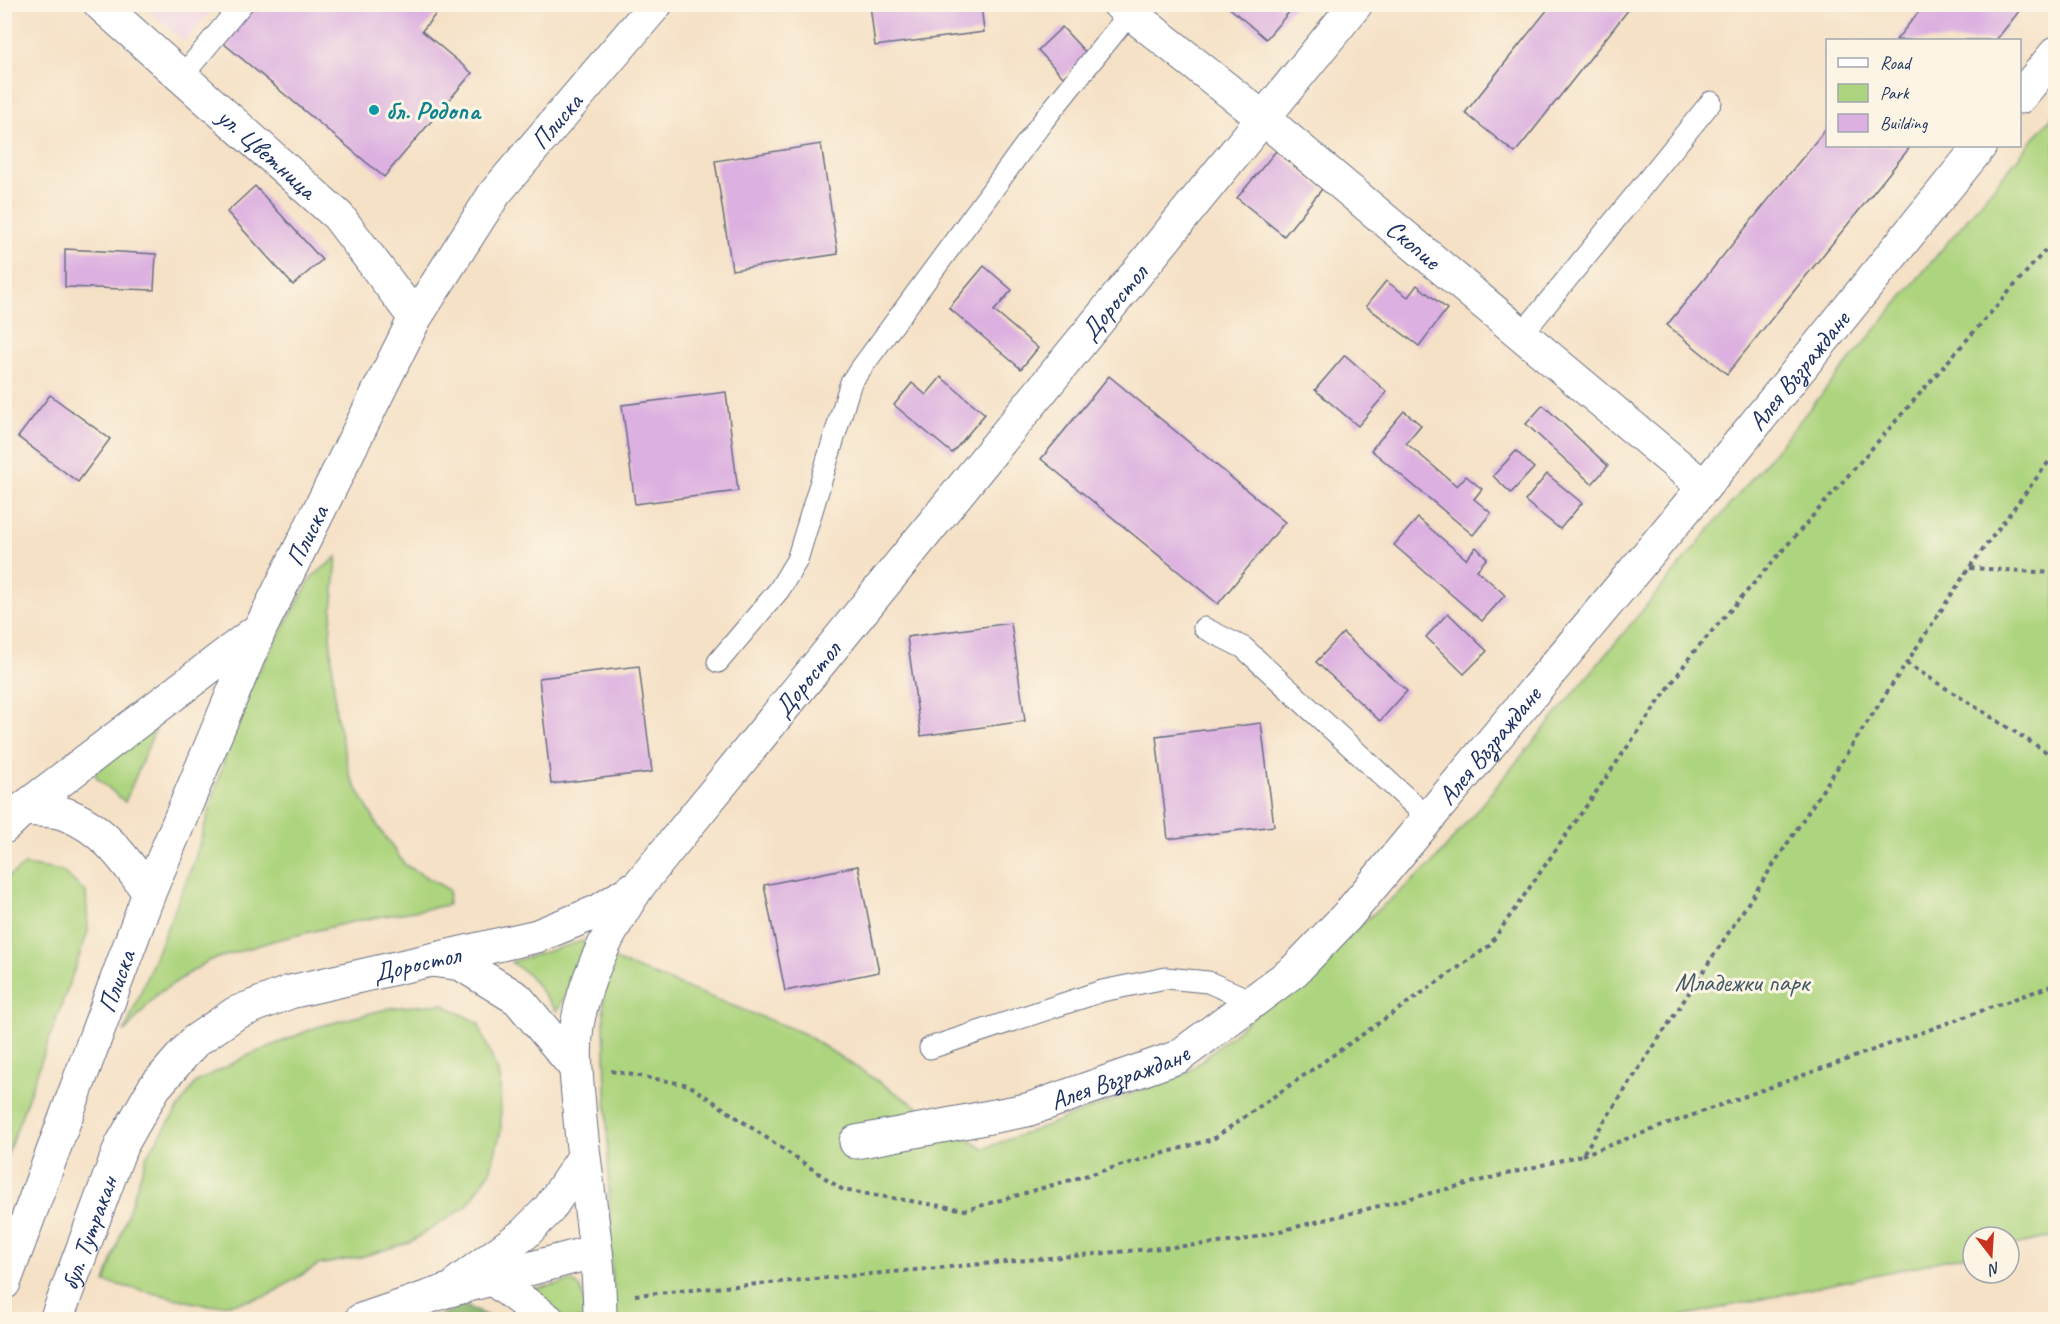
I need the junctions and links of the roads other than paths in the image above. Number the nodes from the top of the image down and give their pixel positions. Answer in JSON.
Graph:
{"nodes":[{"id":1,"x":100,"y":4,"type":"edge"},
{"id":2,"x":242,"y":4,"type":"edge"},
{"id":3,"x":656,"y":4,"type":"edge"},
{"id":4,"x":1356,"y":4,"type":"edge"},
{"id":5,"x":1125,"y":9,"type":"edge"},
{"id":6,"x":2055,"y":52,"type":"edge"},
{"id":7,"x":183,"y":75,"type":"junction"},
{"id":8,"x":2021,"y":94,"type":"edge"},
{"id":9,"x":1711,"y":102,"type":"dead end"},
{"id":10,"x":1263,"y":118,"type":"junction"},
{"id":11,"x":1979,"y":147,"type":"edge"},
{"id":12,"x":415,"y":318,"type":"junction"},
{"id":13,"x":1523,"y":333,"type":"junction"},
{"id":14,"x":1704,"y":487,"type":"junction"},
{"id":15,"x":1204,"y":628,"type":"dead end"},
{"id":16,"x":260,"y":629,"type":"junction"},
{"id":17,"x":718,"y":662,"type":"dead end"},
{"id":18,"x":1427,"y":817,"type":"junction"},
{"id":19,"x":14,"y":818,"type":"edge"},
{"id":20,"x":639,"y":885,"type":"junction"},
{"id":21,"x":149,"y":893,"type":"junction"},
{"id":22,"x":431,"y":960,"type":"junction"},
{"id":23,"x":1252,"y":1001,"type":"junction"},
{"id":24,"x":930,"y":1048,"type":"dead end"},
{"id":25,"x":575,"y":1066,"type":"junction"},
{"id":26,"x":856,"y":1142,"type":"dead end"},
{"id":27,"x":121,"y":1146,"type":"joint"},
{"id":28,"x":582,"y":1160,"type":"junction"},
{"id":29,"x":596,"y":1251,"type":"junction"},
{"id":30,"x":494,"y":1280,"type":"junction"},
{"id":31,"x":4,"y":1283,"type":"edge"},
{"id":32,"x":446,"y":1291,"type":"junction"},
{"id":33,"x":56,"y":1320,"type":"edge"},
{"id":34,"x":361,"y":1320,"type":"edge"},
{"id":35,"x":548,"y":1320,"type":"edge"},
{"id":36,"x":600,"y":1320,"type":"edge"}],
"edges":[{"from":1,"to":7,"type":"main road","name":"ул. Цветница"},
{"from":2,"to":7,"type":"lane"},
{"from":3,"to":12,"type":"main road","name":"Плиска"},
{"from":4,"to":10,"type":"main road","name":"Доростол"},
{"from":5,"to":10,"type":"main road","name":"Скопие"},
{"from":5,"to":17,"type":"lane"},
{"from":6,"to":8,"type":"main road"},
{"from":7,"to":12,"type":"main road","name":"ул. Цветница"},
{"from":9,"to":13,"type":"lane"},
{"from":10,"to":13,"type":"main road","name":"Скопие"},
{"from":10,"to":20,"type":"main road","name":"Доростол"},
{"from":11,"to":14,"type":"main road","name":"Алея Възраждане"},
{"from":12,"to":16,"type":"main road","name":"Плиска"},
{"from":13,"to":14,"type":"main road","name":"Скопие"},
{"from":14,"to":18,"type":"main road","name":"Алея Възраждане"},
{"from":15,"to":18,"type":"lane"},
{"from":16,"to":19,"type":"main road"},
{"from":16,"to":21,"type":"main road","name":"Плиска"},
{"from":18,"to":23,"type":"main road","name":"Алея Възраждане"},
{"from":19,"to":21,"type":"main road"},
{"from":20,"to":22,"type":"main road","name":"Доростол"},
{"from":20,"to":25,"type":"main road"},
{"from":21,"to":31,"type":"main road","name":"Плиска"},
{"from":22,"to":25,"type":"main road"},
{"from":22,"to":27,"type":"main road","name":"Доростол"},
{"from":23,"to":24,"type":"lane"},
{"from":23,"to":26,"type":"main road","name":"Алея Възраждане"},
{"from":25,"to":28,"type":"main road"},
{"from":27,"to":33,"type":"main road","name":"бул. Тутракан"},
{"from":28,"to":29,"type":"main road"},
{"from":28,"to":32,"type":"main road"},
{"from":29,"to":30,"type":"main road"},
{"from":29,"to":36,"type":"main road"},
{"from":30,"to":32,"type":"main road"},
{"from":30,"to":35,"type":"main road"},
{"from":32,"to":34,"type":"main road"}]}
